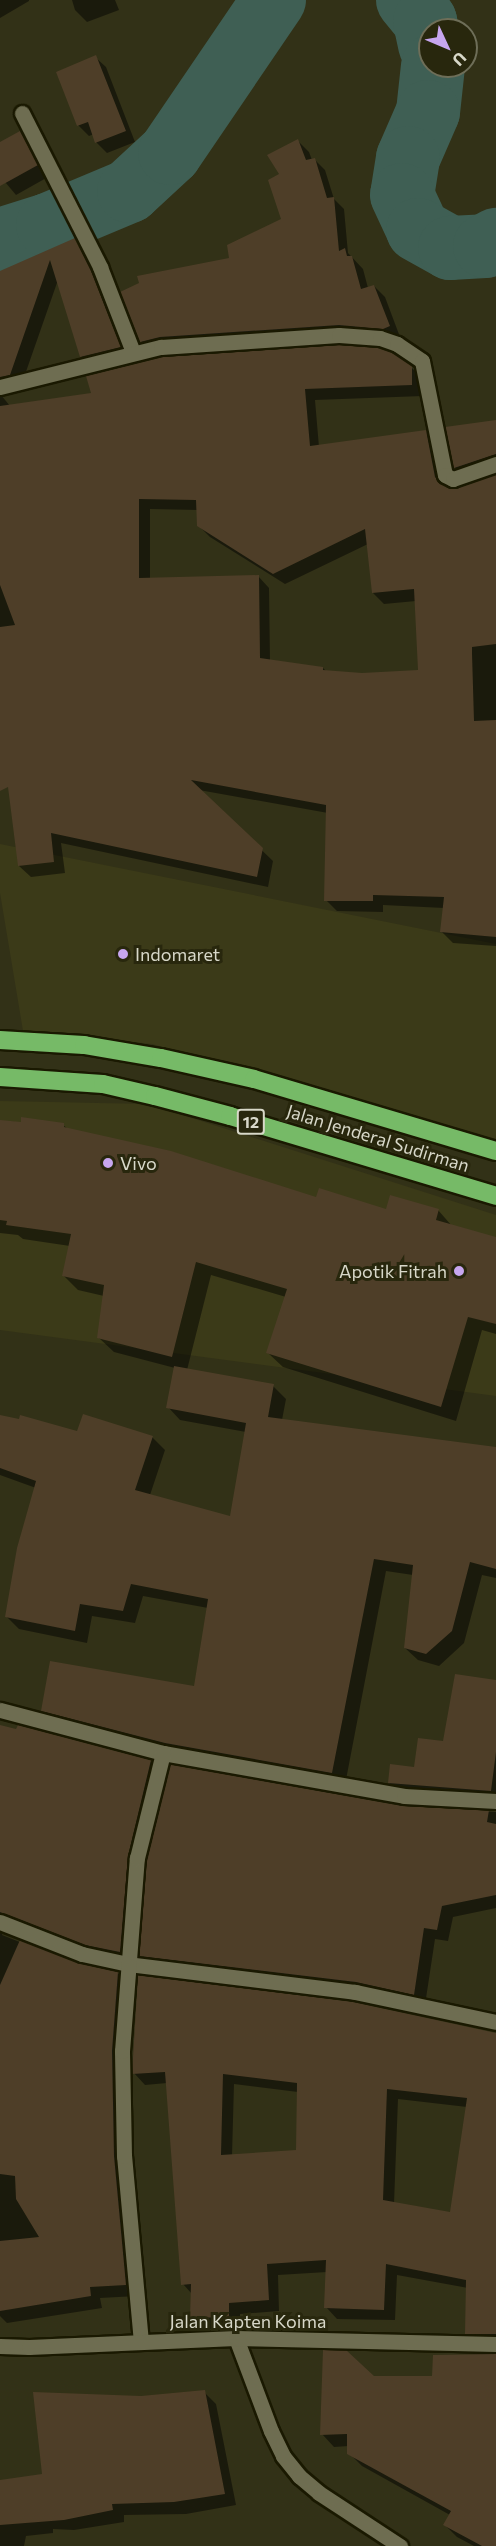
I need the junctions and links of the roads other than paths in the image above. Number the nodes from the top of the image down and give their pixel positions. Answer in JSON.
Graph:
{"nodes":[{"id":1,"x":22,"y":113,"type":"dead end"},
{"id":2,"x":133,"y":352,"type":"junction"},
{"id":3,"x":0,"y":387,"type":"edge"},
{"id":4,"x":496,"y":464,"type":"edge"},
{"id":5,"x":0,"y":1040,"type":"edge"},
{"id":6,"x":0,"y":1077,"type":"edge"},
{"id":7,"x":496,"y":1151,"type":"edge"},
{"id":8,"x":496,"y":1196,"type":"edge"},
{"id":9,"x":0,"y":1710,"type":"edge"},
{"id":10,"x":163,"y":1753,"type":"junction"},
{"id":11,"x":496,"y":1801,"type":"edge"},
{"id":12,"x":0,"y":1922,"type":"edge"},
{"id":13,"x":128,"y":1964,"type":"junction"},
{"id":14,"x":496,"y":2022,"type":"edge"},
{"id":15,"x":236,"y":2338,"type":"junction"},
{"id":16,"x":141,"y":2342,"type":"junction"},
{"id":17,"x":496,"y":2344,"type":"edge"},
{"id":18,"x":0,"y":2346,"type":"edge"},
{"id":19,"x":400,"y":2546,"type":"edge"}],
"edges":[{"from":1,"to":2,"type":"street"},
{"from":2,"to":3,"type":"street"},
{"from":2,"to":4,"type":"street"},
{"from":5,"to":7,"type":"highway","name":"Jalan Jenderal Sudirman","number":"12"},
{"from":6,"to":8,"type":"highway","name":"Jalan Jenderal Sudirman","number":"12"},
{"from":9,"to":10,"type":"street"},
{"from":10,"to":11,"type":"street"},
{"from":10,"to":13,"type":"street"},
{"from":12,"to":13,"type":"street"},
{"from":13,"to":14,"type":"street"},
{"from":13,"to":16,"type":"street"},
{"from":15,"to":16,"type":"street","name":"Jalan Kapten Koima"},
{"from":15,"to":17,"type":"street","name":"Jalan Kapten Koima"},
{"from":15,"to":19,"type":"street"},
{"from":16,"to":18,"type":"street","name":"Jalan Kapten Koima"}]}
